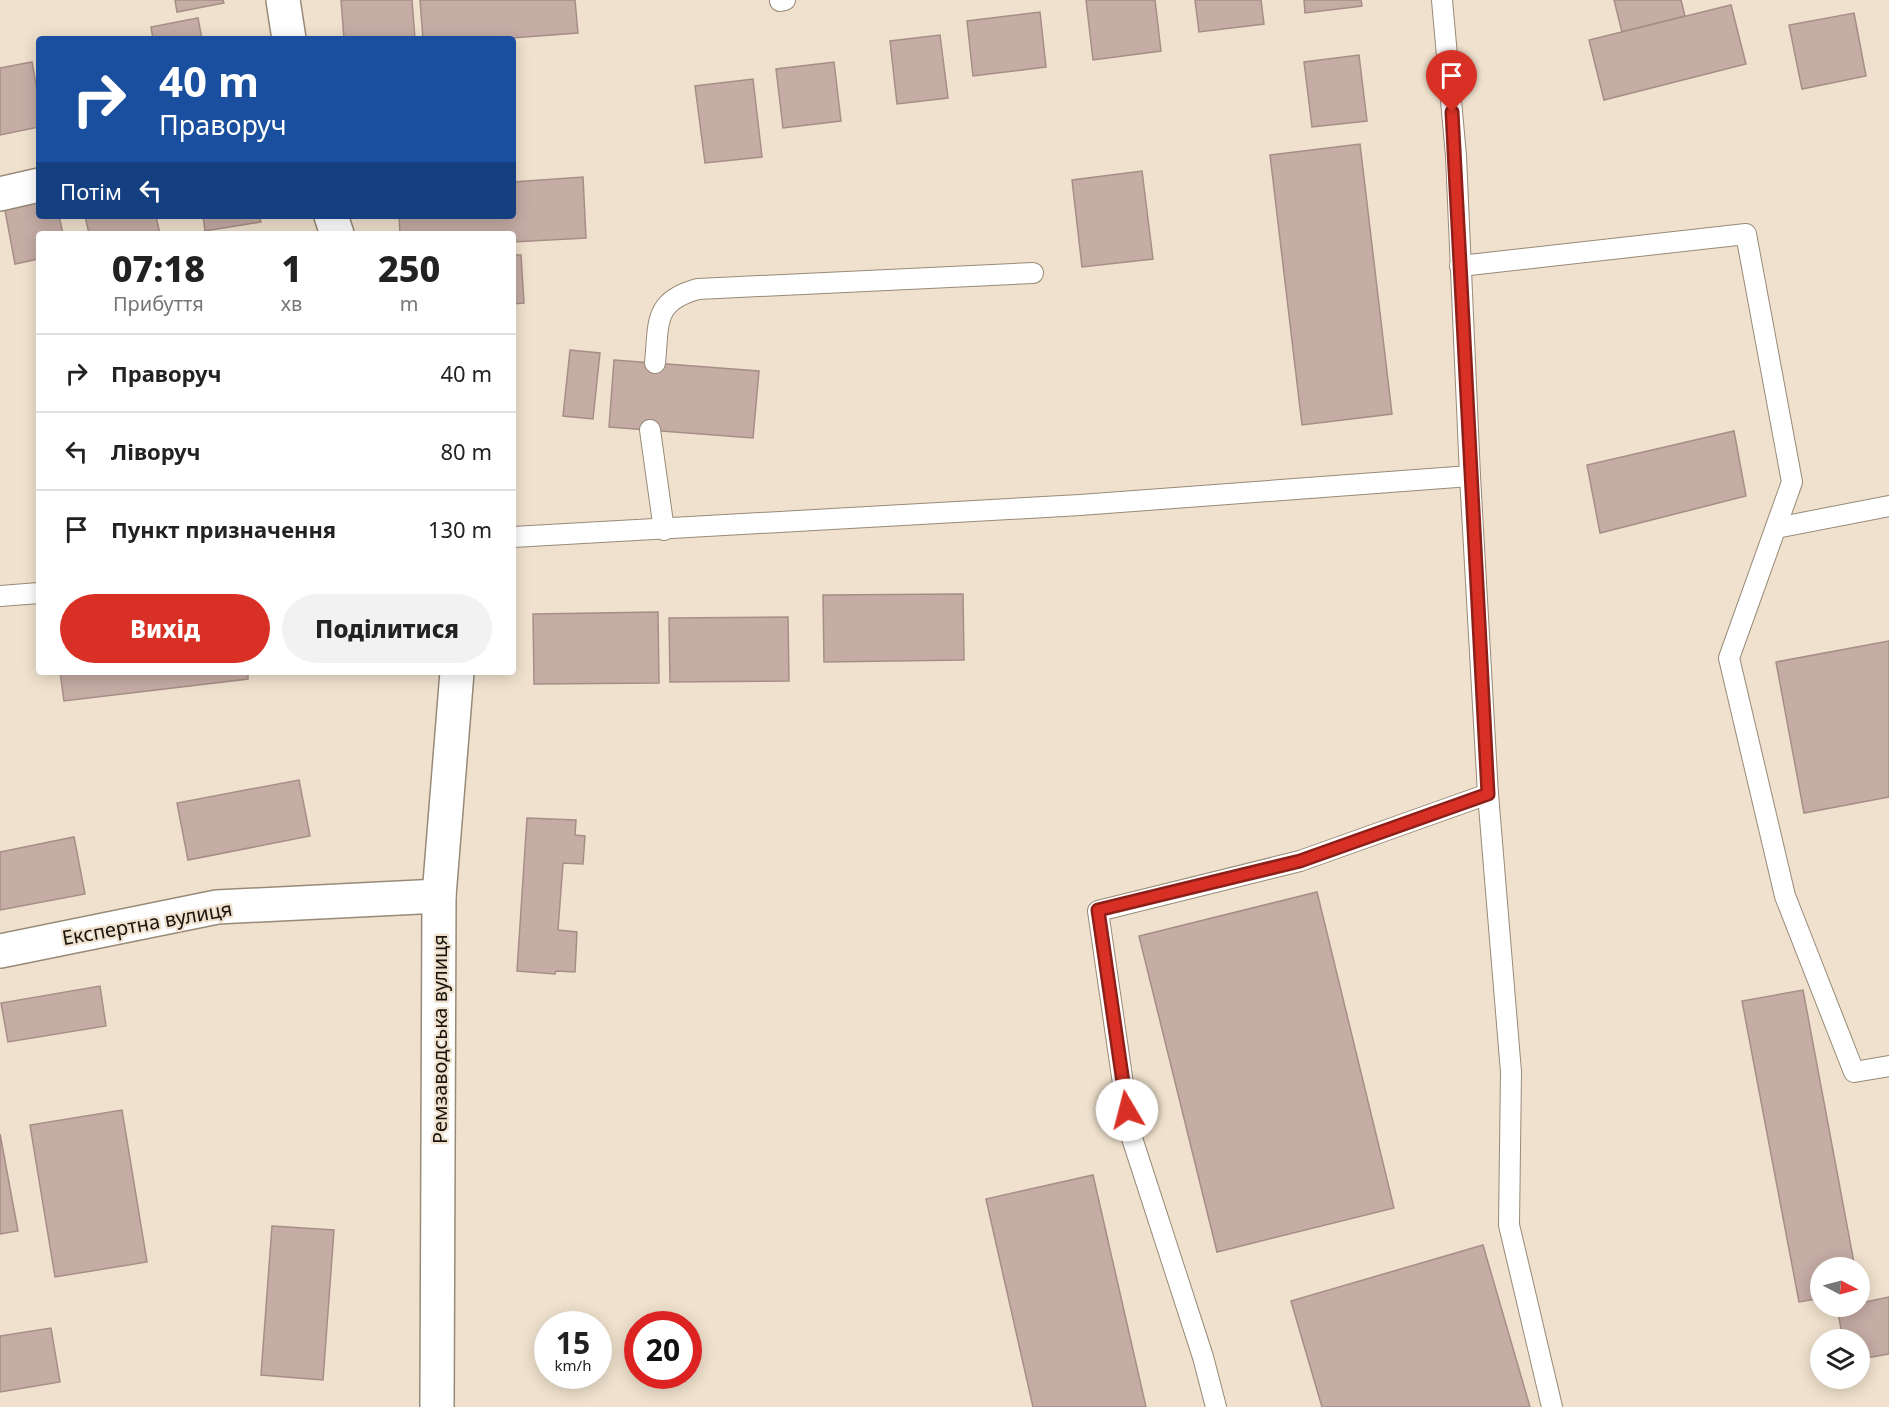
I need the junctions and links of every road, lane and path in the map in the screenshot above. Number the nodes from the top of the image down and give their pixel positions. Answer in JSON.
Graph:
{"nodes":[{"id":1,"x":283,"y":0,"type":"edge"},
{"id":2,"x":1442,"y":0,"type":"edge"},
{"id":3,"x":289,"y":36,"type":"edge"},
{"id":4,"x":36,"y":186,"type":"edge"},
{"id":5,"x":0,"y":194,"type":"edge"},
{"id":6,"x":1460,"y":266,"type":"junction"},
{"id":7,"x":1033,"y":273,"type":"dead end"},
{"id":8,"x":655,"y":363,"type":"dead end"},
{"id":9,"x":650,"y":430,"type":"dead end"},
{"id":10,"x":1470,"y":476,"type":"junction"},
{"id":11,"x":1889,"y":506,"type":"edge"},
{"id":12,"x":1776,"y":528,"type":"junction"},
{"id":13,"x":664,"y":530,"type":"junction"},
{"id":14,"x":516,"y":537,"type":"edge"},
{"id":15,"x":36,"y":593,"type":"edge"},
{"id":16,"x":0,"y":596,"type":"edge"},
{"id":17,"x":458,"y":675,"type":"edge"},
{"id":18,"x":1488,"y":794,"type":"junction"},
{"id":19,"x":440,"y":896,"type":"junction"},
{"id":20,"x":0,"y":951,"type":"edge"},
{"id":21,"x":1889,"y":1066,"type":"edge"},
{"id":22,"x":437,"y":1407,"type":"edge"},
{"id":23,"x":1216,"y":1407,"type":"edge"},
{"id":24,"x":1552,"y":1407,"type":"edge"}],
"edges":[{"from":1,"to":3,"type":"street"},
{"from":2,"to":6,"type":"lane"},
{"from":4,"to":5,"type":"street"},
{"from":6,"to":10,"type":"lane"},
{"from":6,"to":12,"type":"lane"},
{"from":7,"to":8,"type":"lane"},
{"from":9,"to":13,"type":"lane"},
{"from":10,"to":13,"type":"lane"},
{"from":10,"to":18,"type":"lane"},
{"from":11,"to":12,"type":"lane"},
{"from":12,"to":21,"type":"lane"},
{"from":13,"to":14,"type":"lane"},
{"from":15,"to":16,"type":"lane"},
{"from":17,"to":19,"type":"street","name":"Ремзаводська вулиця"},
{"from":18,"to":23,"type":"lane"},
{"from":18,"to":24,"type":"lane"},
{"from":19,"to":20,"type":"street","name":"Експертна вулиця"},
{"from":19,"to":22,"type":"street","name":"Ремзаводська вулиця"}]}
